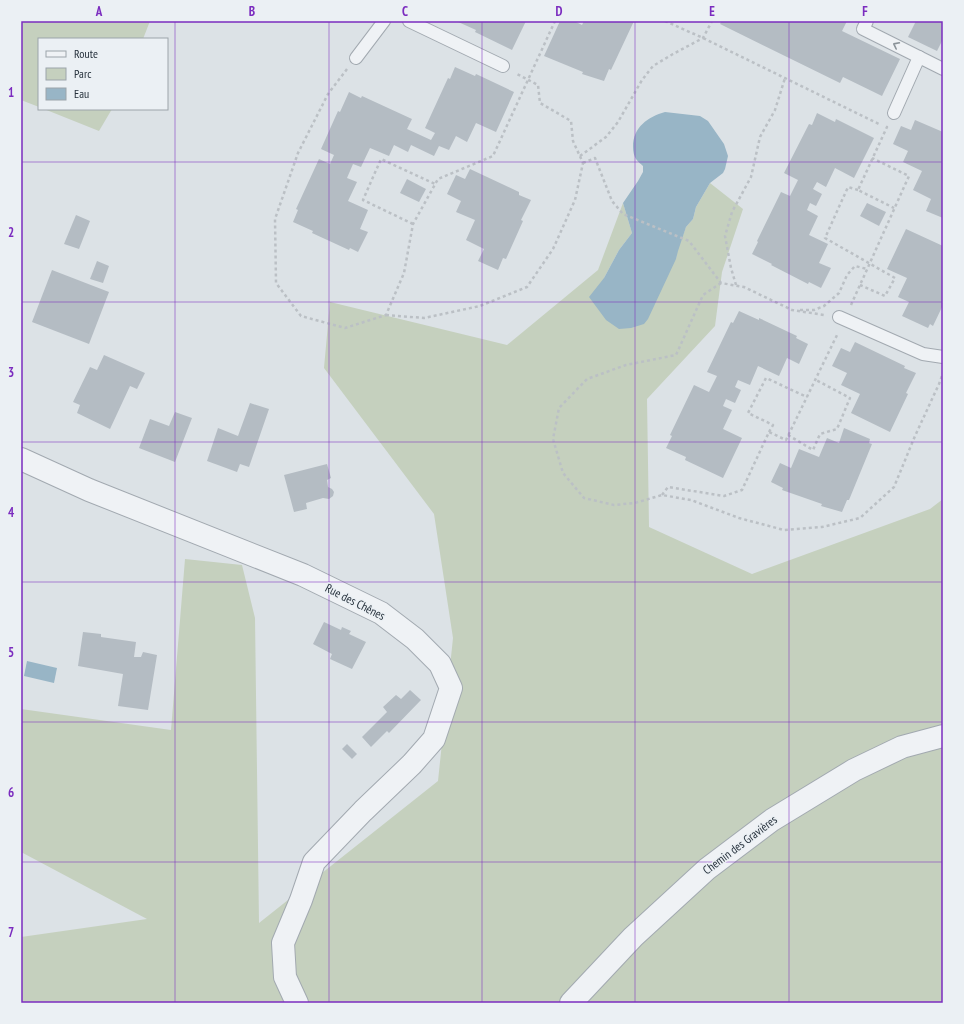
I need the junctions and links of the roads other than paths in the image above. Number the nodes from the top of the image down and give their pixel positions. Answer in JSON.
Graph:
{"nodes":[{"id":1,"x":384,"y":21,"type":"edge"},
{"id":2,"x":409,"y":21,"type":"edge"},
{"id":3,"x":866,"y":21,"type":"edge"},
{"id":4,"x":356,"y":58,"type":"road end"},
{"id":5,"x":919,"y":58,"type":"junction"},
{"id":6,"x":503,"y":66,"type":"road end"},
{"id":7,"x":942,"y":66,"type":"edge"},
{"id":8,"x":894,"y":113,"type":"dead end"},
{"id":9,"x":842,"y":318,"type":"road end"},
{"id":10,"x":943,"y":357,"type":"edge"},
{"id":11,"x":21,"y":459,"type":"edge"},
{"id":12,"x":943,"y":736,"type":"edge"},
{"id":13,"x":297,"y":1003,"type":"edge"},
{"id":14,"x":571,"y":1003,"type":"edge"}],
"edges":[{"from":1,"to":4,"type":"lane"},
{"from":2,"to":6,"type":"lane"},
{"from":5,"to":3,"type":"lane","one_way":true},
{"from":5,"to":7,"type":"lane"},
{"from":5,"to":8,"type":"lane"},
{"from":9,"to":10,"type":"lane"},
{"from":11,"to":13,"type":"street","name":"Rue des Chênes"},
{"from":12,"to":14,"type":"street","name":"Chemin des Gravières"}]}
